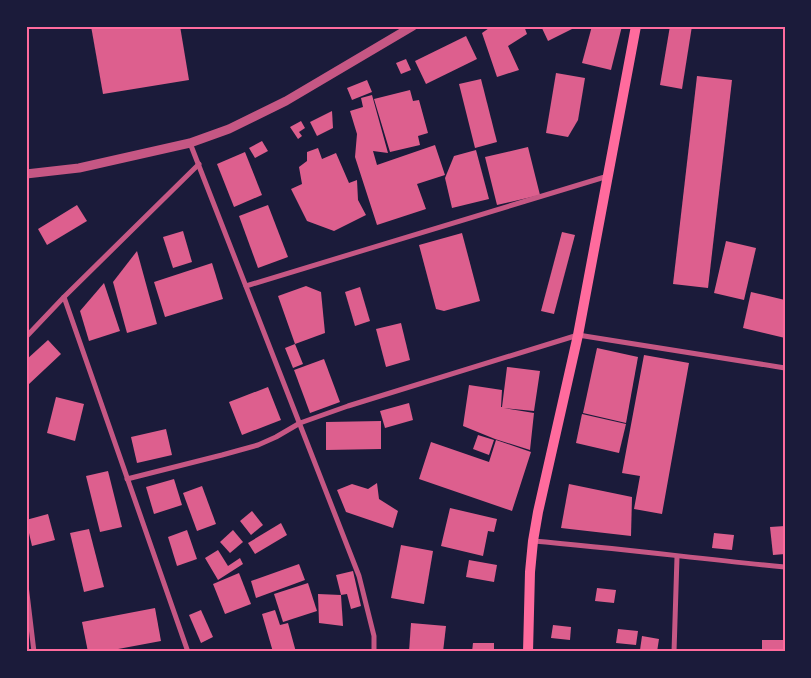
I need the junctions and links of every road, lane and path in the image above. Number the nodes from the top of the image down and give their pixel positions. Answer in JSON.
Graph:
{"nodes":[{"id":1,"x":413,"y":26,"type":"edge"},
{"id":2,"x":636,"y":26,"type":"edge"},
{"id":3,"x":190,"y":143,"type":"junction"},
{"id":4,"x":199,"y":164,"type":"junction"},
{"id":5,"x":26,"y":174,"type":"edge"},
{"id":6,"x":608,"y":176,"type":"junction"},
{"id":7,"x":246,"y":286,"type":"junction"},
{"id":8,"x":64,"y":297,"type":"junction"},
{"id":9,"x":578,"y":335,"type":"junction"},
{"id":10,"x":26,"y":337,"type":"edge"},
{"id":11,"x":785,"y":368,"type":"edge"},
{"id":12,"x":300,"y":423,"type":"junction"},
{"id":13,"x":128,"y":479,"type":"junction"},
{"id":14,"x":533,"y":542,"type":"junction"},
{"id":15,"x":677,"y":556,"type":"junction"},
{"id":16,"x":785,"y":568,"type":"edge"},
{"id":17,"x":26,"y":585,"type":"edge"},
{"id":18,"x":34,"y":652,"type":"edge"},
{"id":19,"x":188,"y":652,"type":"edge"},
{"id":20,"x":374,"y":652,"type":"edge"},
{"id":21,"x":528,"y":652,"type":"edge"},
{"id":22,"x":674,"y":652,"type":"edge"}],
"edges":[{"from":1,"to":3,"type":"street"},
{"from":2,"to":6,"type":"main road"},
{"from":3,"to":4,"type":"street"},
{"from":3,"to":5,"type":"street"},
{"from":4,"to":7,"type":"street"},
{"from":4,"to":8,"type":"street"},
{"from":6,"to":7,"type":"street"},
{"from":6,"to":9,"type":"main road"},
{"from":7,"to":12,"type":"street"},
{"from":8,"to":10,"type":"street"},
{"from":8,"to":13,"type":"street"},
{"from":9,"to":11,"type":"street"},
{"from":9,"to":12,"type":"street"},
{"from":9,"to":14,"type":"main road"},
{"from":12,"to":13,"type":"street"},
{"from":12,"to":20,"type":"street"},
{"from":13,"to":19,"type":"street"},
{"from":14,"to":15,"type":"street"},
{"from":14,"to":21,"type":"main road"},
{"from":15,"to":16,"type":"street"},
{"from":15,"to":22,"type":"street"},
{"from":17,"to":18,"type":"street"}]}
